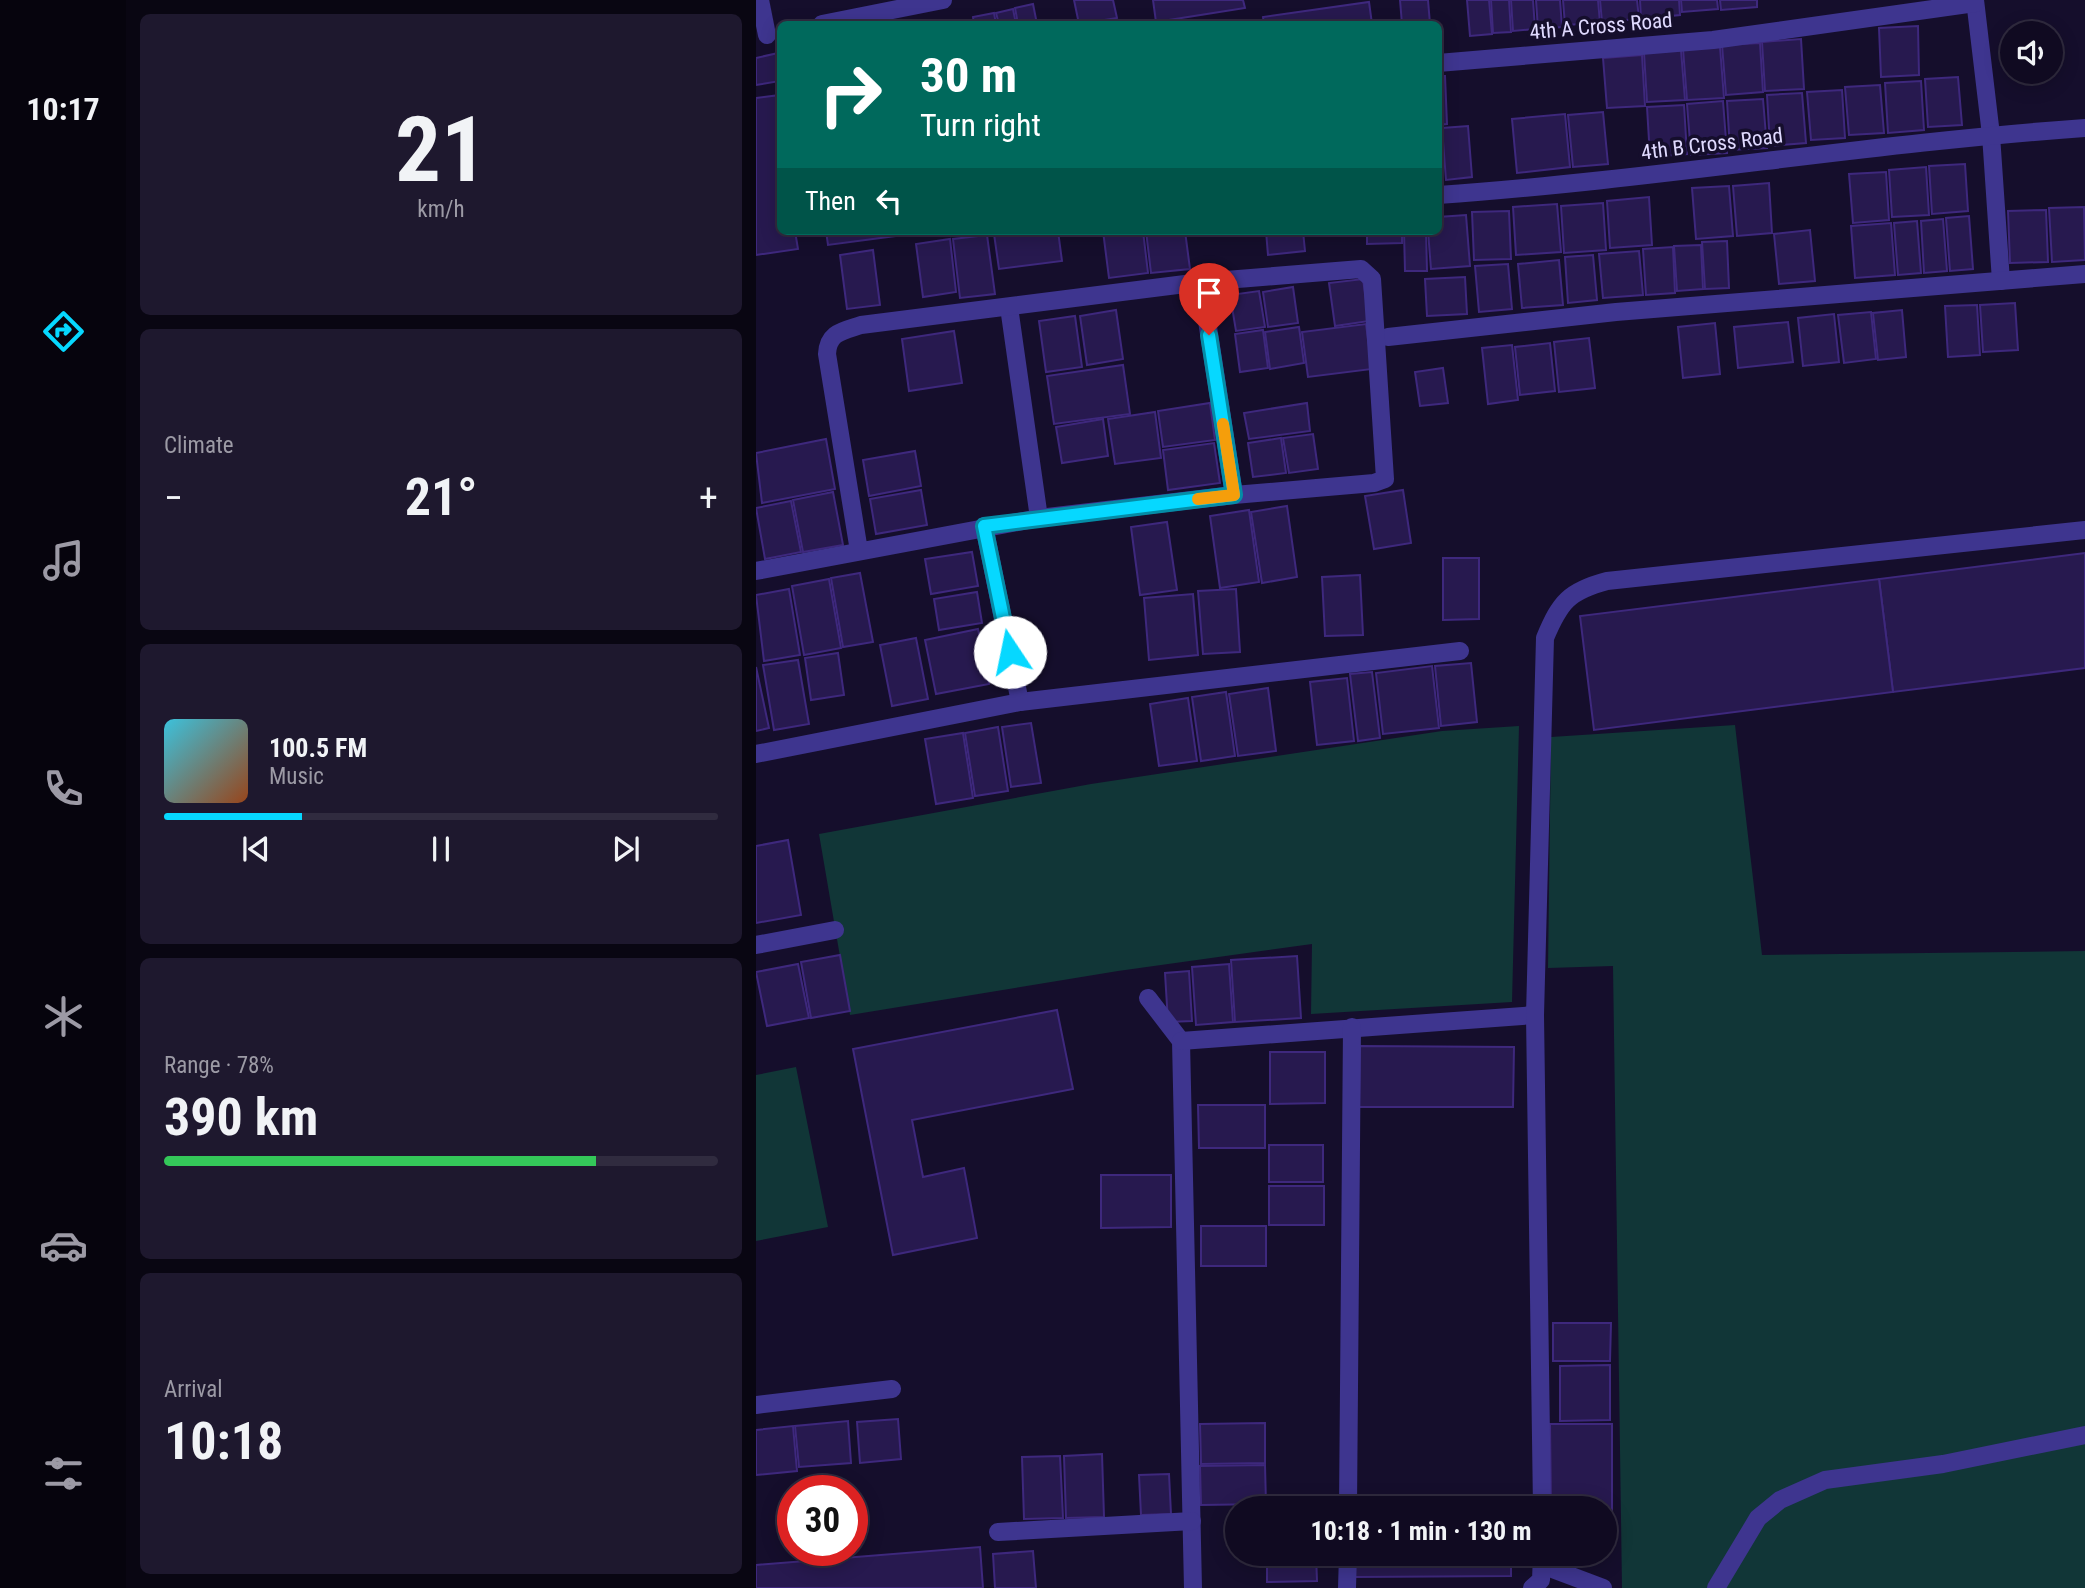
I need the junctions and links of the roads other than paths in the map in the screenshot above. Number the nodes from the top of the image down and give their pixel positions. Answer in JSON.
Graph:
{"nodes":[{"id":1,"x":760,"y":0,"type":"edge"},
{"id":2,"x":943,"y":0,"type":"edge"},
{"id":3,"x":1975,"y":1,"type":"edge"},
{"id":4,"x":898,"y":5,"type":"edge"},
{"id":5,"x":834,"y":21,"type":"edge"},
{"id":6,"x":768,"y":35,"type":"edge"},
{"id":7,"x":1442,"y":63,"type":"edge"},
{"id":8,"x":2085,"y":128,"type":"edge"},
{"id":9,"x":1991,"y":135,"type":"junction"},
{"id":10,"x":1442,"y":195,"type":"edge"},
{"id":11,"x":2085,"y":274,"type":"edge"},
{"id":12,"x":2001,"y":281,"type":"junction"},
{"id":13,"x":1201,"y":282,"type":"junction"},
{"id":14,"x":1009,"y":307,"type":"junction"},
{"id":15,"x":1388,"y":337,"type":"dead end"},
{"id":16,"x":1234,"y":495,"type":"junction"},
{"id":17,"x":1039,"y":518,"type":"junction"},
{"id":18,"x":984,"y":526,"type":"junction"},
{"id":19,"x":2085,"y":530,"type":"edge"},
{"id":20,"x":859,"y":551,"type":"junction"},
{"id":21,"x":756,"y":571,"type":"edge"},
{"id":22,"x":1460,"y":651,"type":"dead end"},
{"id":23,"x":1020,"y":702,"type":"junction"},
{"id":24,"x":756,"y":754,"type":"edge"},
{"id":25,"x":835,"y":930,"type":"dead end"},
{"id":26,"x":756,"y":945,"type":"edge"},
{"id":27,"x":1148,"y":998,"type":"dead end"},
{"id":28,"x":1535,"y":1015,"type":"junction"},
{"id":29,"x":1352,"y":1027,"type":"junction"},
{"id":30,"x":1181,"y":1041,"type":"junction"},
{"id":31,"x":892,"y":1389,"type":"dead end"},
{"id":32,"x":756,"y":1405,"type":"edge"},
{"id":33,"x":2085,"y":1435,"type":"edge"},
{"id":34,"x":1348,"y":1496,"type":"edge"},
{"id":35,"x":1542,"y":1496,"type":"edge"},
{"id":36,"x":1192,"y":1521,"type":"junction"},
{"id":37,"x":998,"y":1532,"type":"dead end"},
{"id":38,"x":1348,"y":1566,"type":"edge"},
{"id":39,"x":1542,"y":1566,"type":"edge"},
{"id":40,"x":1555,"y":1566,"type":"edge"},
{"id":41,"x":1193,"y":1588,"type":"edge"},
{"id":42,"x":1348,"y":1588,"type":"edge"},
{"id":43,"x":1532,"y":1588,"type":"edge"},
{"id":44,"x":1603,"y":1588,"type":"edge"},
{"id":45,"x":1716,"y":1588,"type":"edge"}],
"edges":[{"from":1,"to":6,"type":"street"},
{"from":2,"to":4,"type":"street"},
{"from":3,"to":7,"type":"street","name":"4th A Cross Road"},
{"from":3,"to":9,"type":"street"},
{"from":4,"to":5,"type":"street"},
{"from":8,"to":9,"type":"street","name":"4th B Cross Road"},
{"from":9,"to":10,"type":"street","name":"4th B Cross Road"},
{"from":9,"to":12,"type":"street"},
{"from":11,"to":12,"type":"street"},
{"from":12,"to":15,"type":"street"},
{"from":13,"to":14,"type":"street"},
{"from":13,"to":16,"type":"street"},
{"from":13,"to":16,"type":"street"},
{"from":14,"to":17,"type":"street"},
{"from":14,"to":20,"type":"street"},
{"from":16,"to":17,"type":"street"},
{"from":17,"to":18,"type":"street"},
{"from":18,"to":20,"type":"street"},
{"from":18,"to":23,"type":"street"},
{"from":19,"to":28,"type":"street"},
{"from":20,"to":21,"type":"street"},
{"from":22,"to":23,"type":"street"},
{"from":23,"to":24,"type":"street"},
{"from":25,"to":26,"type":"street"},
{"from":27,"to":30,"type":"street"},
{"from":28,"to":29,"type":"street"},
{"from":28,"to":35,"type":"street"},
{"from":29,"to":30,"type":"street"},
{"from":29,"to":34,"type":"street"},
{"from":30,"to":36,"type":"street"},
{"from":31,"to":32,"type":"street"},
{"from":33,"to":45,"type":"street"},
{"from":36,"to":37,"type":"street"},
{"from":36,"to":41,"type":"street"},
{"from":38,"to":42,"type":"street"},
{"from":39,"to":43,"type":"street"},
{"from":40,"to":44,"type":"street"}]}
